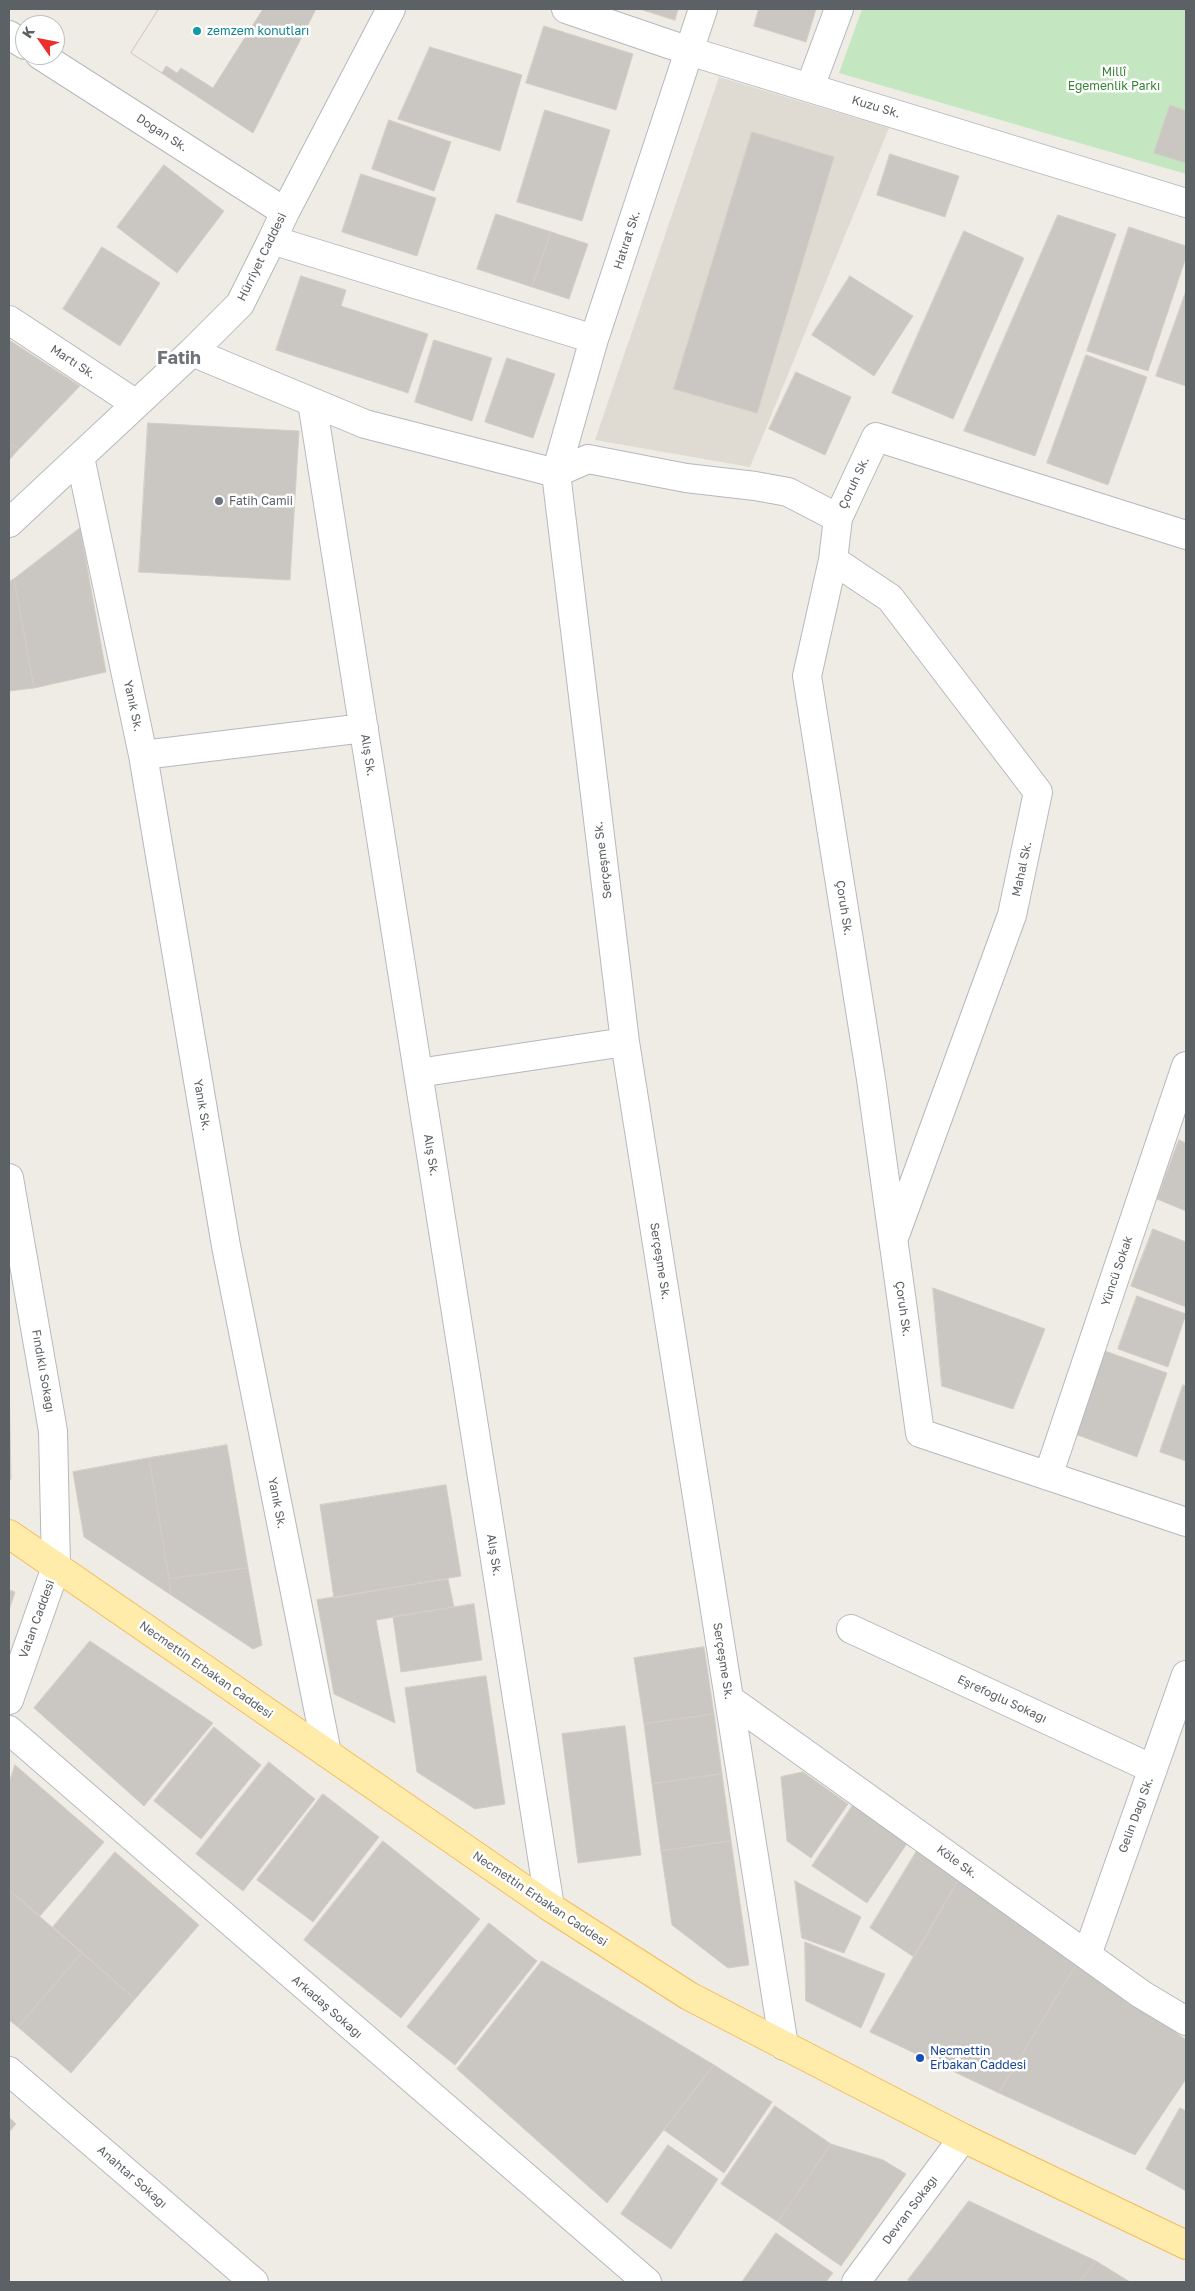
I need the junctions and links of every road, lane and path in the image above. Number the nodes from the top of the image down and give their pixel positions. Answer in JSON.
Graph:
{"nodes":[{"id":1,"x":391,"y":9,"type":"edge"},
{"id":2,"x":566,"y":9,"type":"edge"},
{"id":3,"x":703,"y":9,"type":"edge"},
{"id":4,"x":839,"y":9,"type":"edge"},
{"id":5,"x":689,"y":51,"type":"junction"},
{"id":6,"x":56,"y":65,"type":"edge"},
{"id":7,"x":810,"y":87,"type":"junction"},
{"id":8,"x":1186,"y":203,"type":"edge"},
{"id":9,"x":284,"y":212,"type":"junction"},
{"id":10,"x":272,"y":240,"type":"junction"},
{"id":11,"x":9,"y":320,"type":"edge"},
{"id":12,"x":594,"y":340,"type":"junction"},
{"id":13,"x":192,"y":352,"type":"junction"},
{"id":14,"x":312,"y":402,"type":"junction"},
{"id":15,"x":136,"y":404,"type":"junction"},
{"id":16,"x":80,"y":457,"type":"junction"},
{"id":17,"x":556,"y":473,"type":"junction"},
{"id":18,"x":838,"y":518,"type":"junction"},
{"id":19,"x":9,"y":523,"type":"edge"},
{"id":20,"x":1186,"y":535,"type":"edge"},
{"id":21,"x":833,"y":560,"type":"junction"},
{"id":22,"x":364,"y":728,"type":"junction"},
{"id":23,"x":143,"y":755,"type":"junction"},
{"id":24,"x":625,"y":1042,"type":"junction"},
{"id":25,"x":1186,"y":1066,"type":"edge"},
{"id":26,"x":418,"y":1072,"type":"junction"},
{"id":27,"x":9,"y":1178,"type":"edge"},
{"id":28,"x":893,"y":1239,"type":"junction"},
{"id":29,"x":1048,"y":1476,"type":"junction"},
{"id":30,"x":1186,"y":1522,"type":"edge"},
{"id":31,"x":9,"y":1534,"type":"edge"},
{"id":32,"x":56,"y":1567,"type":"junction"},
{"id":33,"x":851,"y":1629,"type":"dead end"},
{"id":34,"x":1186,"y":1675,"type":"edge"},
{"id":35,"x":729,"y":1699,"type":"junction"},
{"id":36,"x":9,"y":1700,"type":"edge"},
{"id":37,"x":9,"y":1730,"type":"edge"},
{"id":38,"x":326,"y":1753,"type":"junction"},
{"id":39,"x":1153,"y":1768,"type":"junction"},
{"id":40,"x":550,"y":1907,"type":"junction"},
{"id":41,"x":1087,"y":1955,"type":"junction"},
{"id":42,"x":1186,"y":2021,"type":"edge"},
{"id":43,"x":784,"y":2046,"type":"junction"},
{"id":44,"x":9,"y":2071,"type":"edge"},
{"id":45,"x":963,"y":2138,"type":"junction"},
{"id":46,"x":1186,"y":2245,"type":"edge"},
{"id":47,"x":254,"y":2282,"type":"edge"},
{"id":48,"x":647,"y":2282,"type":"edge"},
{"id":49,"x":856,"y":2282,"type":"edge"}],
"edges":[{"from":1,"to":9,"type":"street","name":"Hürriyet Caddesi"},
{"from":2,"to":5,"type":"street","name":"Kuzu Sk."},
{"from":3,"to":5,"type":"street","name":"Hatırat Sk."},
{"from":4,"to":7,"type":"street"},
{"from":5,"to":7,"type":"street","name":"Kuzu Sk."},
{"from":5,"to":12,"type":"street","name":"Hatırat Sk."},
{"from":6,"to":9,"type":"street","name":"Doğan Sk."},
{"from":7,"to":8,"type":"street","name":"Kuzu Sk."},
{"from":9,"to":10,"type":"street","name":"Hürriyet Caddesi"},
{"from":10,"to":12,"type":"street"},
{"from":10,"to":13,"type":"street","name":"Hürriyet Caddesi"},
{"from":11,"to":15,"type":"street","name":"Martı Sk."},
{"from":12,"to":17,"type":"street","name":"Hatırat Sk."},
{"from":13,"to":14,"type":"street"},
{"from":13,"to":15,"type":"street","name":"Hürriyet Caddesi"},
{"from":14,"to":17,"type":"street"},
{"from":14,"to":22,"type":"street","name":"Alış Sk."},
{"from":15,"to":16,"type":"street","name":"Hürriyet Caddesi"},
{"from":16,"to":19,"type":"street","name":"Hürriyet Caddesi"},
{"from":16,"to":23,"type":"street","name":"Yanık Sk."},
{"from":17,"to":18,"type":"street"},
{"from":17,"to":24,"type":"street","name":"Serçeşme Sk."},
{"from":18,"to":20,"type":"street","name":"Çoruh Sk."},
{"from":18,"to":21,"type":"street","name":"Çoruh Sk."},
{"from":21,"to":28,"type":"street","name":"Çoruh Sk."},
{"from":21,"to":28,"type":"street","name":"Mahal Sk."},
{"from":22,"to":23,"type":"street"},
{"from":22,"to":26,"type":"street","name":"Alış Sk."},
{"from":23,"to":38,"type":"street","name":"Yanık Sk."},
{"from":24,"to":26,"type":"street"},
{"from":24,"to":35,"type":"street","name":"Serçeşme Sk."},
{"from":25,"to":29,"type":"street","name":"Yüncü Sokak"},
{"from":26,"to":40,"type":"street","name":"Alış Sk."},
{"from":27,"to":32,"type":"street","name":"Fındıklı Sokağı"},
{"from":28,"to":29,"type":"street","name":"Çoruh Sk."},
{"from":29,"to":30,"type":"street","name":"Çoruh Sk."},
{"from":31,"to":32,"type":"main road","name":"Necmettin Erbakan Caddesi"},
{"from":32,"to":36,"type":"street","name":"Vatan Caddesi"},
{"from":32,"to":38,"type":"main road","name":"Necmettin Erbakan Caddesi"},
{"from":33,"to":39,"type":"street","name":"Eşrefoğlu Sokağı"},
{"from":34,"to":39,"type":"street","name":"Gelin Dağı Sk."},
{"from":35,"to":41,"type":"street","name":"Köle Sk."},
{"from":35,"to":43,"type":"street","name":"Serçeşme Sk."},
{"from":37,"to":48,"type":"street","name":"Arkadaş Sokağı"},
{"from":38,"to":40,"type":"main road","name":"Necmettin Erbakan Caddesi"},
{"from":39,"to":41,"type":"street","name":"Gelin Dağı Sk."},
{"from":40,"to":43,"type":"main road","name":"Necmettin Erbakan Caddesi"},
{"from":41,"to":42,"type":"street","name":"Köle Sk."},
{"from":43,"to":45,"type":"main road","name":"Necmettin Erbakan Caddesi"},
{"from":44,"to":47,"type":"street","name":"Anahtar Sokağı"},
{"from":45,"to":46,"type":"main road","name":"Necmettin Erbakan Caddesi"},
{"from":45,"to":49,"type":"street","name":"Devran Sokağı"}]}
